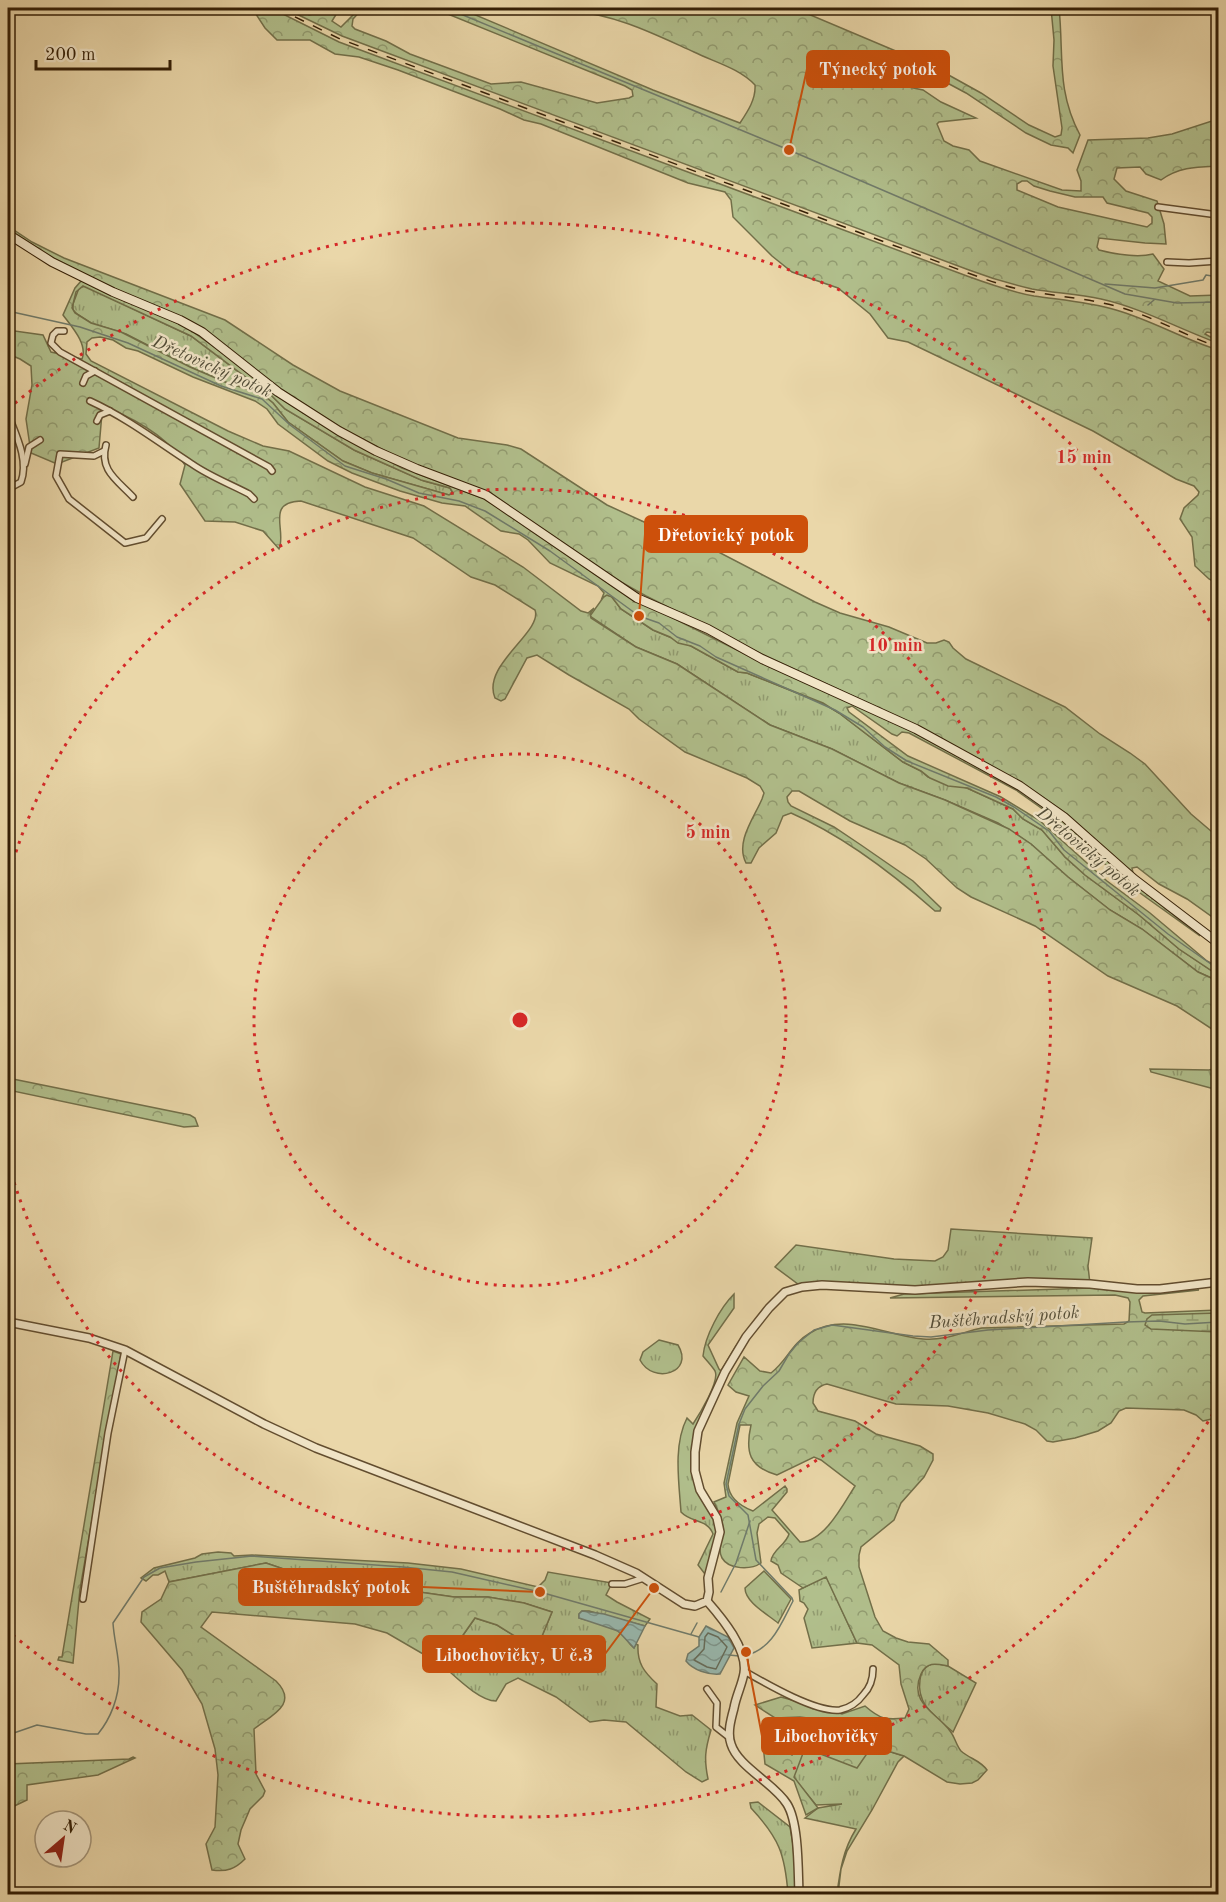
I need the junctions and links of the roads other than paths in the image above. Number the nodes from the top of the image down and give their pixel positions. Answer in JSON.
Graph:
{"nodes":[{"id":1,"x":1158,"y":207,"type":"dead end"},
{"id":2,"x":1218,"y":214,"type":"edge"},
{"id":3,"x":8,"y":234,"type":"edge"},
{"id":4,"x":1218,"y":261,"type":"edge"},
{"id":5,"x":1167,"y":262,"type":"dead end"},
{"id":6,"x":64,"y":331,"type":"dead end"},
{"id":7,"x":95,"y":371,"type":"junction"},
{"id":8,"x":83,"y":383,"type":"dead end"},
{"id":9,"x":90,"y":401,"type":"dead end"},
{"id":10,"x":112,"y":411,"type":"junction"},
{"id":11,"x":8,"y":414,"type":"edge"},
{"id":12,"x":97,"y":421,"type":"dead end"},
{"id":13,"x":40,"y":440,"type":"dead end"},
{"id":14,"x":272,"y":471,"type":"dead end"},
{"id":15,"x":24,"y":472,"type":"junction"},
{"id":16,"x":8,"y":489,"type":"edge"},
{"id":17,"x":133,"y":497,"type":"dead end"},
{"id":18,"x":254,"y":499,"type":"dead end"},
{"id":19,"x":162,"y":519,"type":"dead end"},
{"id":20,"x":1218,"y":943,"type":"edge"},
{"id":21,"x":1218,"y":1282,"type":"edge"},
{"id":22,"x":8,"y":1322,"type":"edge"},
{"id":23,"x":125,"y":1350,"type":"junction"},
{"id":24,"x":644,"y":1578,"type":"junction"},
{"id":25,"x":612,"y":1584,"type":"dead end"},
{"id":26,"x":83,"y":1599,"type":"dead end"},
{"id":27,"x":707,"y":1601,"type":"junction"},
{"id":28,"x":873,"y":1669,"type":"dead end"},
{"id":29,"x":744,"y":1671,"type":"junction"},
{"id":30,"x":707,"y":1689,"type":"dead end"},
{"id":31,"x":730,"y":1738,"type":"junction"},
{"id":32,"x":799,"y":1894,"type":"edge"}],
"edges":[{"from":1,"to":2,"type":"street"},
{"from":3,"to":20,"type":"main road"},
{"from":4,"to":5,"type":"street"},
{"from":6,"to":7,"type":"street"},
{"from":7,"to":8,"type":"street"},
{"from":7,"to":14,"type":"street"},
{"from":9,"to":10,"type":"street"},
{"from":10,"to":12,"type":"street"},
{"from":10,"to":18,"type":"street"},
{"from":11,"to":15,"type":"street"},
{"from":13,"to":15,"type":"street"},
{"from":15,"to":16,"type":"street"},
{"from":17,"to":19,"type":"street"},
{"from":21,"to":27,"type":"street"},
{"from":22,"to":23,"type":"street"},
{"from":23,"to":24,"type":"street"},
{"from":23,"to":26,"type":"street"},
{"from":24,"to":25,"type":"street"},
{"from":24,"to":27,"type":"street"},
{"from":27,"to":29,"type":"street"},
{"from":28,"to":29,"type":"street"},
{"from":29,"to":31,"type":"street"},
{"from":30,"to":31,"type":"street"},
{"from":31,"to":32,"type":"street"}]}
